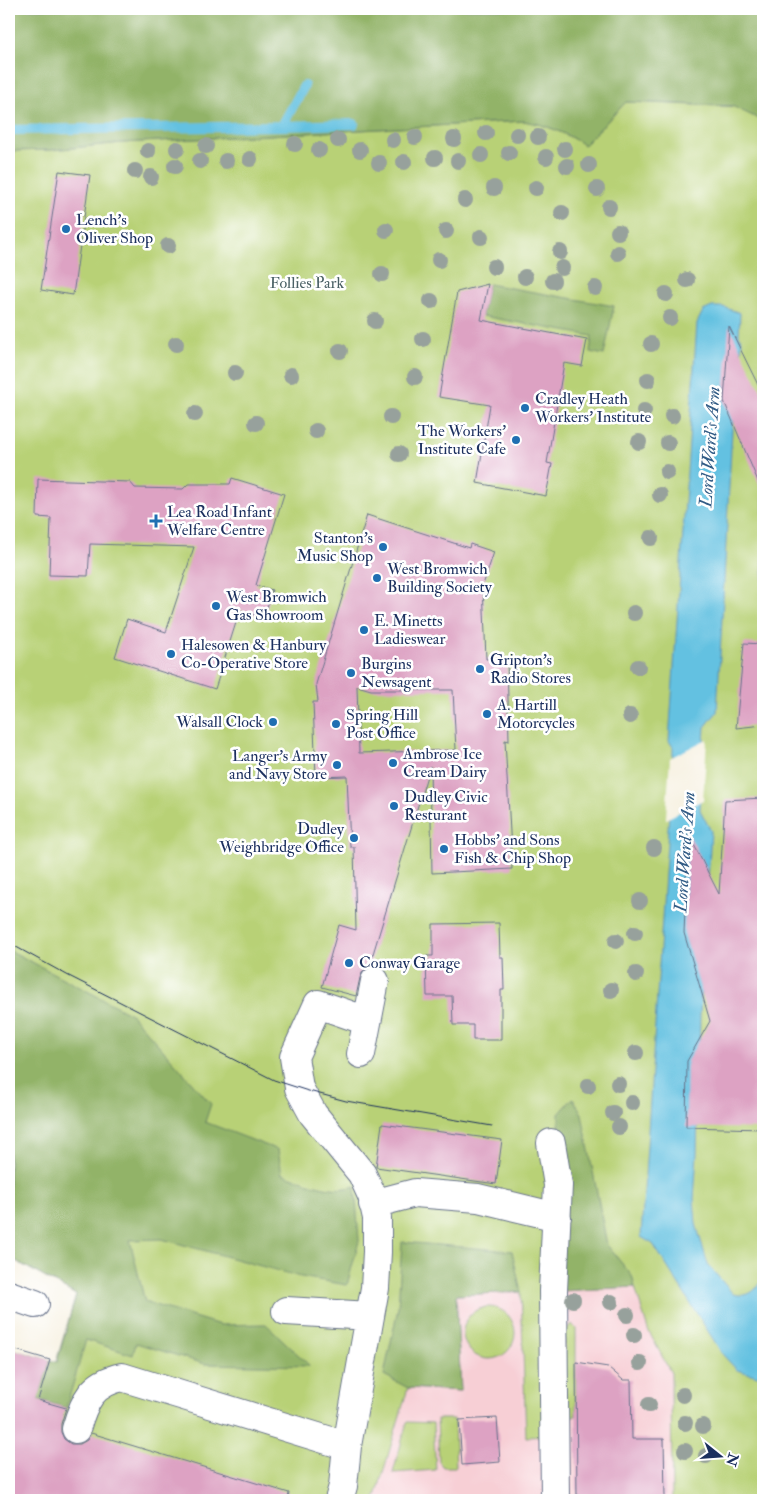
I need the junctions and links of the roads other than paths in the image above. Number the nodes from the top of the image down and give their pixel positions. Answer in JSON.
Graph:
{"nodes":[{"id":1,"x":375,"y":981,"type":"dead end"},
{"id":2,"x":353,"y":1010,"type":"junction"},
{"id":3,"x":361,"y":1054,"type":"dead end"},
{"id":4,"x":551,"y":1143,"type":"dead end"},
{"id":5,"x":374,"y":1204,"type":"junction"},
{"id":6,"x":557,"y":1217,"type":"junction"},
{"id":7,"x":9,"y":1295,"type":"edge"},
{"id":8,"x":35,"y":1304,"type":"dead end"},
{"id":9,"x":286,"y":1311,"type":"dead end"},
{"id":10,"x":370,"y":1316,"type":"junction"},
{"id":11,"x":76,"y":1429,"type":"dead end"},
{"id":12,"x":347,"y":1446,"type":"junction"},
{"id":13,"x":339,"y":1500,"type":"edge"},
{"id":14,"x":555,"y":1500,"type":"edge"}],
"edges":[{"from":1,"to":2,"type":"lane"},
{"from":2,"to":3,"type":"lane"},
{"from":2,"to":5,"type":"lane"},
{"from":4,"to":6,"type":"lane"},
{"from":5,"to":6,"type":"lane"},
{"from":5,"to":10,"type":"lane"},
{"from":6,"to":14,"type":"lane"},
{"from":7,"to":8,"type":"lane"},
{"from":9,"to":10,"type":"lane"},
{"from":10,"to":12,"type":"lane"},
{"from":11,"to":12,"type":"lane"},
{"from":12,"to":13,"type":"lane"}]}
